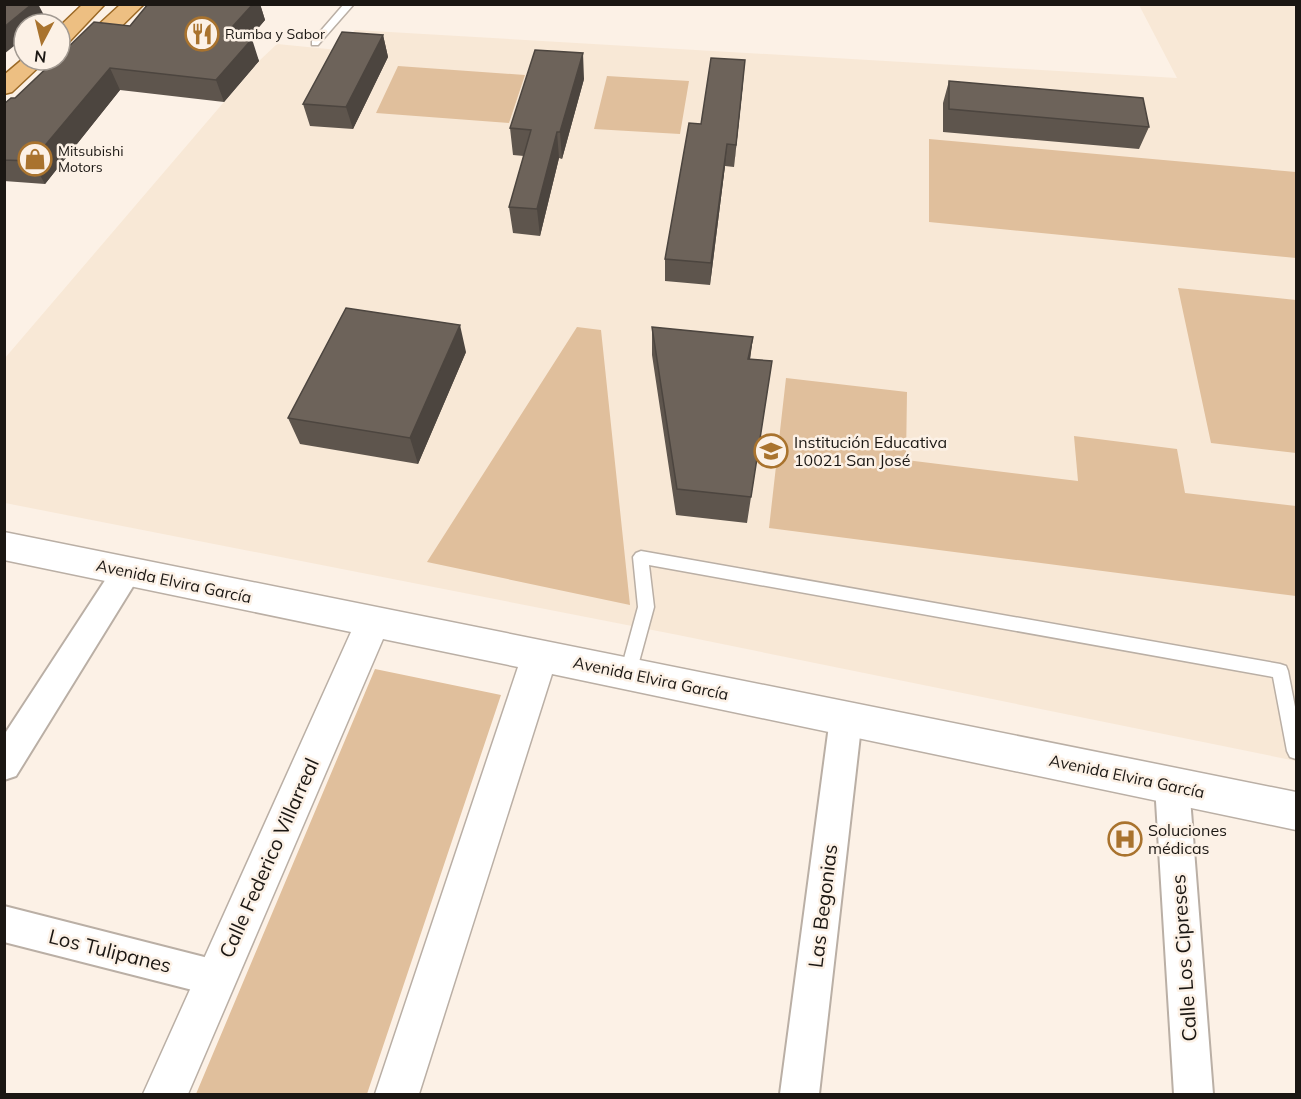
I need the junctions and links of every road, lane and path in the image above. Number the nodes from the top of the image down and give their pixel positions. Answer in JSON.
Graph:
{"nodes":[{"id":1,"x":95,"y":4,"type":"edge"},
{"id":2,"x":134,"y":4,"type":"edge"},
{"id":3,"x":350,"y":4,"type":"edge"},
{"id":4,"x":72,"y":26,"type":"edge"},
{"id":5,"x":315,"y":43,"type":"dead end"},
{"id":6,"x":72,"y":62,"type":"edge"},
{"id":7,"x":21,"y":72,"type":"edge"},
{"id":8,"x":4,"y":87,"type":"edge"},
{"id":9,"x":4,"y":546,"type":"edge"},
{"id":10,"x":127,"y":571,"type":"junction"},
{"id":11,"x":373,"y":621,"type":"junction"},
{"id":12,"x":540,"y":656,"type":"junction"},
{"id":13,"x":628,"y":673,"type":"junction"},
{"id":14,"x":846,"y":718,"type":"junction"},
{"id":15,"x":1296,"y":751,"type":"edge"},
{"id":16,"x":4,"y":765,"type":"edge"},
{"id":17,"x":1172,"y":785,"type":"junction"},
{"id":18,"x":1296,"y":811,"type":"edge"},
{"id":19,"x":4,"y":924,"type":"edge"},
{"id":20,"x":216,"y":978,"type":"junction"},
{"id":21,"x":165,"y":1095,"type":"edge"},
{"id":22,"x":398,"y":1095,"type":"edge"},
{"id":23,"x":799,"y":1095,"type":"edge"},
{"id":24,"x":1194,"y":1095,"type":"edge"}],
"edges":[{"from":1,"to":4,"type":"main road"},
{"from":2,"to":6,"type":"main road"},
{"from":3,"to":5,"type":"lane"},
{"from":7,"to":8,"type":"main road"},
{"from":9,"to":10,"type":"main road","name":"Avenida Elvira García"},
{"from":10,"to":11,"type":"main road","name":"Avenida Elvira García"},
{"from":10,"to":16,"type":"street"},
{"from":11,"to":12,"type":"main road","name":"Avenida Elvira García"},
{"from":11,"to":20,"type":"main road","name":"Calle Federico Villarreal"},
{"from":12,"to":13,"type":"main road","name":"Avenida Elvira García"},
{"from":12,"to":22,"type":"main road"},
{"from":13,"to":14,"type":"main road","name":"Avenida Elvira García"},
{"from":13,"to":15,"type":"lane"},
{"from":14,"to":17,"type":"main road","name":"Avenida Elvira García"},
{"from":14,"to":23,"type":"street","name":"Las Begonias"},
{"from":17,"to":18,"type":"main road","name":"Avenida Elvira García"},
{"from":17,"to":24,"type":"street","name":"Calle Los Cipreses"},
{"from":19,"to":20,"type":"street","name":"Los Tulipanes"},
{"from":20,"to":21,"type":"main road","name":"Calle Federico Villarreal"}]}
